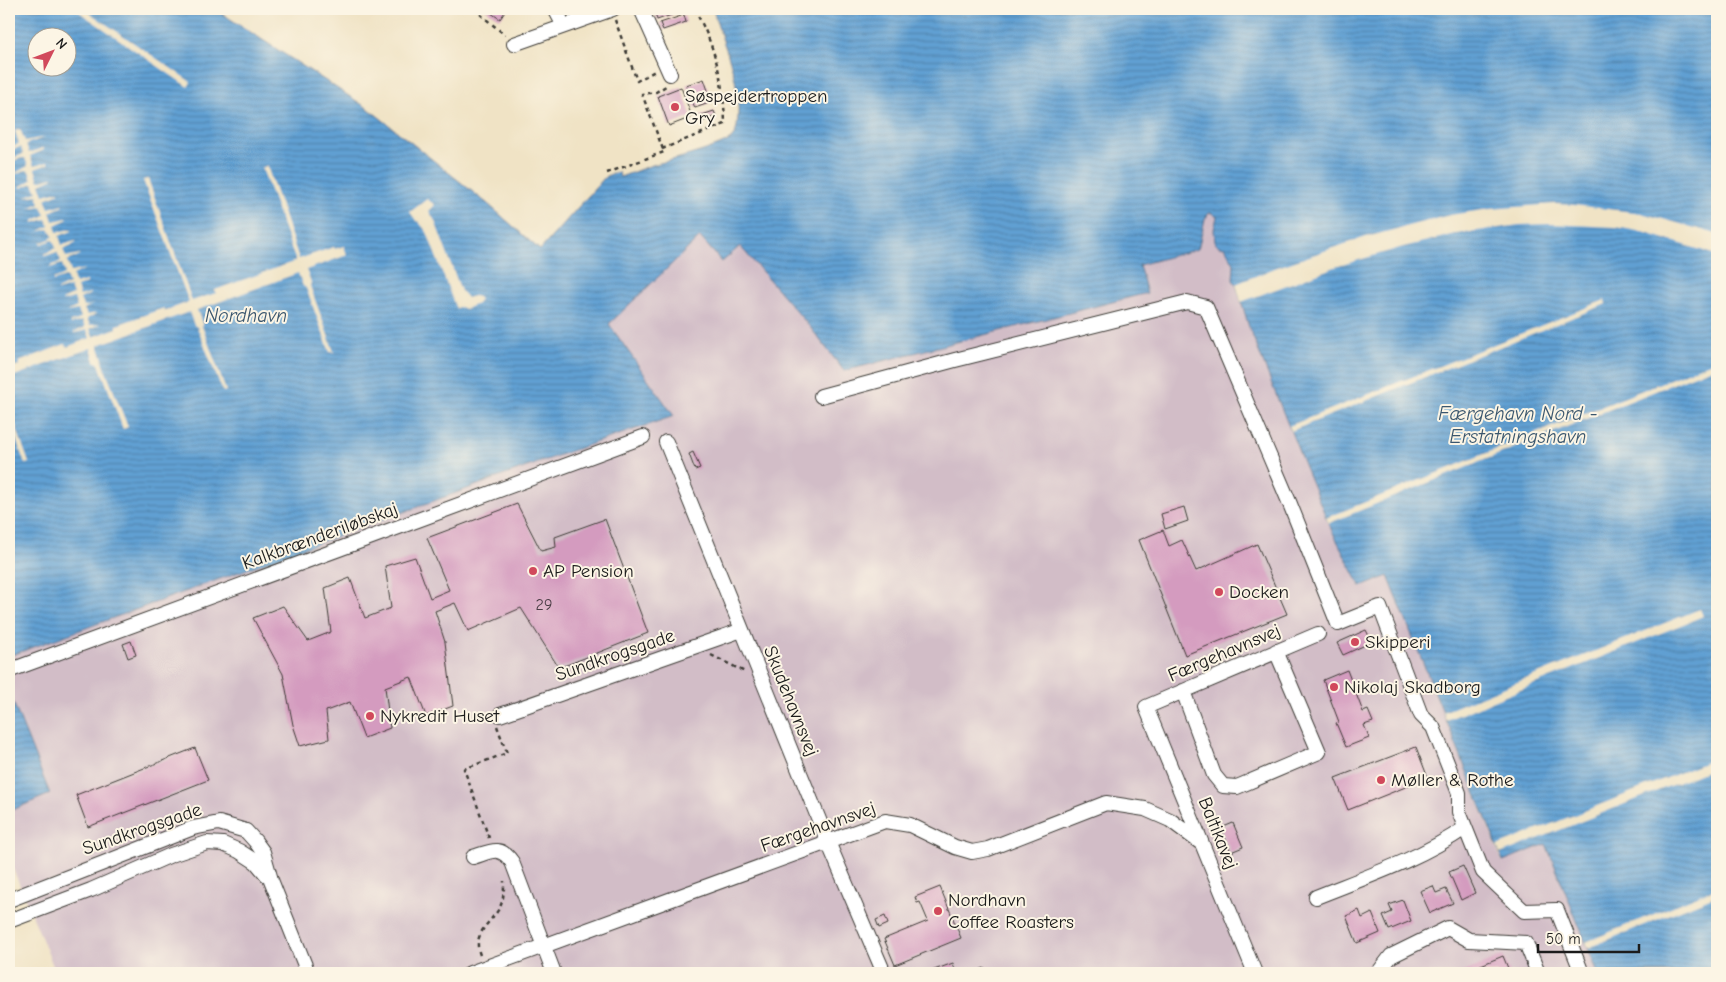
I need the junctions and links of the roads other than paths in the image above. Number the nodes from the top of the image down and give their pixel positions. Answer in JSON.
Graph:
{"nodes":[{"id":1,"x":555,"y":9,"type":"edge"},
{"id":2,"x":612,"y":9,"type":"edge"},
{"id":3,"x":641,"y":9,"type":"edge"},
{"id":4,"x":564,"y":26,"type":"junction"},
{"id":5,"x":514,"y":44,"type":"road end"},
{"id":6,"x":670,"y":74,"type":"road end"},
{"id":7,"x":820,"y":396,"type":"dead end"},
{"id":8,"x":642,"y":437,"type":"dead end"},
{"id":9,"x":666,"y":442,"type":"dead end"},
{"id":10,"x":742,"y":630,"type":"junction"},
{"id":11,"x":1318,"y":634,"type":"dead end"},
{"id":12,"x":1276,"y":651,"type":"junction"},
{"id":13,"x":11,"y":670,"type":"dead end"},
{"id":14,"x":1183,"y":691,"type":"junction"},
{"id":15,"x":1146,"y":707,"type":"joint"},
{"id":16,"x":500,"y":715,"type":"road end"},
{"id":17,"x":1465,"y":828,"type":"junction"},
{"id":18,"x":828,"y":842,"type":"junction"},
{"id":19,"x":1201,"y":843,"type":"junction"},
{"id":20,"x":473,"y":857,"type":"dead end"},
{"id":21,"x":271,"y":880,"type":"junction"},
{"id":22,"x":1316,"y":897,"type":"dead end"},
{"id":23,"x":9,"y":900,"type":"edge"},
{"id":24,"x":9,"y":921,"type":"edge"},
{"id":25,"x":544,"y":947,"type":"junction"},
{"id":26,"x":308,"y":973,"type":"edge"},
{"id":27,"x":470,"y":973,"type":"edge"},
{"id":28,"x":554,"y":973,"type":"edge"},
{"id":29,"x":884,"y":973,"type":"edge"},
{"id":30,"x":1255,"y":973,"type":"edge"},
{"id":31,"x":1378,"y":973,"type":"edge"},
{"id":32,"x":1538,"y":973,"type":"edge"},
{"id":33,"x":1582,"y":973,"type":"edge"}],
"edges":[{"from":1,"to":4,"type":"street"},
{"from":2,"to":4,"type":"street"},
{"from":3,"to":6,"type":"street"},
{"from":4,"to":5,"type":"street"},
{"from":7,"to":17,"type":"street"},
{"from":8,"to":13,"type":"street","name":"Kalkbrænderiløbskaj"},
{"from":9,"to":10,"type":"street","name":"Skudehavnsvej"},
{"from":10,"to":16,"type":"street","name":"Sundkrogsgade"},
{"from":10,"to":18,"type":"street","name":"Skudehavnsvej"},
{"from":11,"to":12,"type":"street","name":"Færgehavnsvej"},
{"from":12,"to":14,"type":"street","name":"Færgehavnsvej"},
{"from":12,"to":14,"type":"street"},
{"from":14,"to":15,"type":"street","name":"Færgehavnsvej"},
{"from":15,"to":19,"type":"street","name":"Baltikavej"},
{"from":17,"to":22,"type":"street"},
{"from":17,"to":33,"type":"street"},
{"from":18,"to":19,"type":"street","name":"Færgehavnsvej"},
{"from":18,"to":25,"type":"street","name":"Færgehavnsvej"},
{"from":18,"to":29,"type":"street","name":"Skudehavnsvej"},
{"from":19,"to":30,"type":"street","name":"Baltikavej"},
{"from":20,"to":25,"type":"street"},
{"from":21,"to":23,"type":"street","name":"Sundkrogsgade"},
{"from":21,"to":24,"type":"street","name":"Sundkrogsgade"},
{"from":21,"to":26,"type":"street"},
{"from":25,"to":27,"type":"street","name":"Færgehavnsvej"},
{"from":25,"to":28,"type":"street"},
{"from":31,"to":32,"type":"street"}]}
